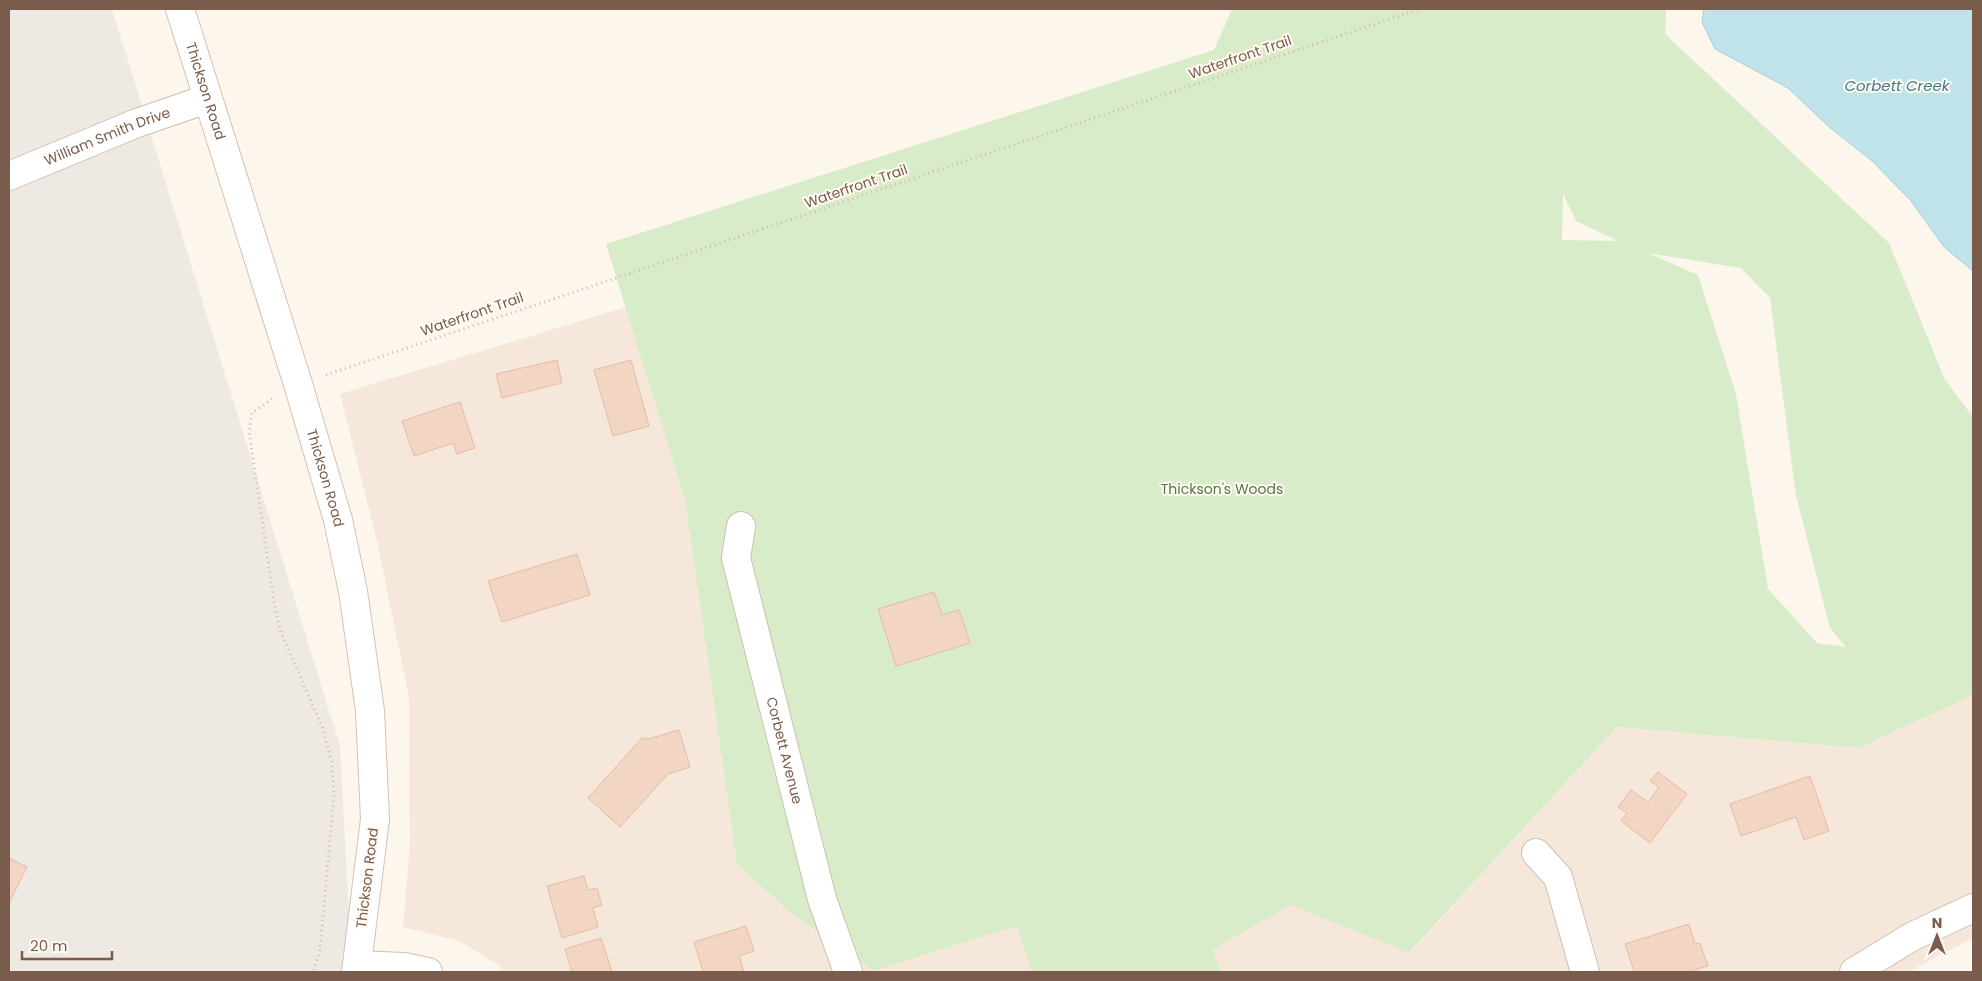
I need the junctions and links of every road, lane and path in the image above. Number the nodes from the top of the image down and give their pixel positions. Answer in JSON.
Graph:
{"nodes":[{"id":1,"x":180,"y":9,"type":"edge"},
{"id":2,"x":1420,"y":9,"type":"edge"},
{"id":3,"x":207,"y":99,"type":"junction"},
{"id":4,"x":9,"y":176,"type":"edge"},
{"id":5,"x":298,"y":384,"type":"junction"},
{"id":6,"x":741,"y":526,"type":"dead end"},
{"id":7,"x":1536,"y":854,"type":"dead end"},
{"id":8,"x":1973,"y":908,"type":"edge"},
{"id":9,"x":357,"y":968,"type":"edge"},
{"id":10,"x":313,"y":972,"type":"edge"},
{"id":11,"x":428,"y":972,"type":"edge"},
{"id":12,"x":848,"y":972,"type":"edge"},
{"id":13,"x":1585,"y":972,"type":"edge"},
{"id":14,"x":1854,"y":972,"type":"edge"}],
"edges":[{"from":1,"to":3,"type":"street","name":"Thickson Road"},
{"from":2,"to":5,"type":"path","name":"Waterfront Trail"},
{"from":3,"to":4,"type":"street","name":"William Smith Drive"},
{"from":3,"to":5,"type":"street","name":"Thickson Road"},
{"from":5,"to":9,"type":"street","name":"Thickson Road"},
{"from":5,"to":10,"type":"path","name":"Waterfront Trail"},
{"from":6,"to":12,"type":"street","name":"Corbett Avenue"},
{"from":7,"to":13,"type":"street"},
{"from":8,"to":14,"type":"street"},
{"from":9,"to":11,"type":"street","name":"Thickson Road"}]}
